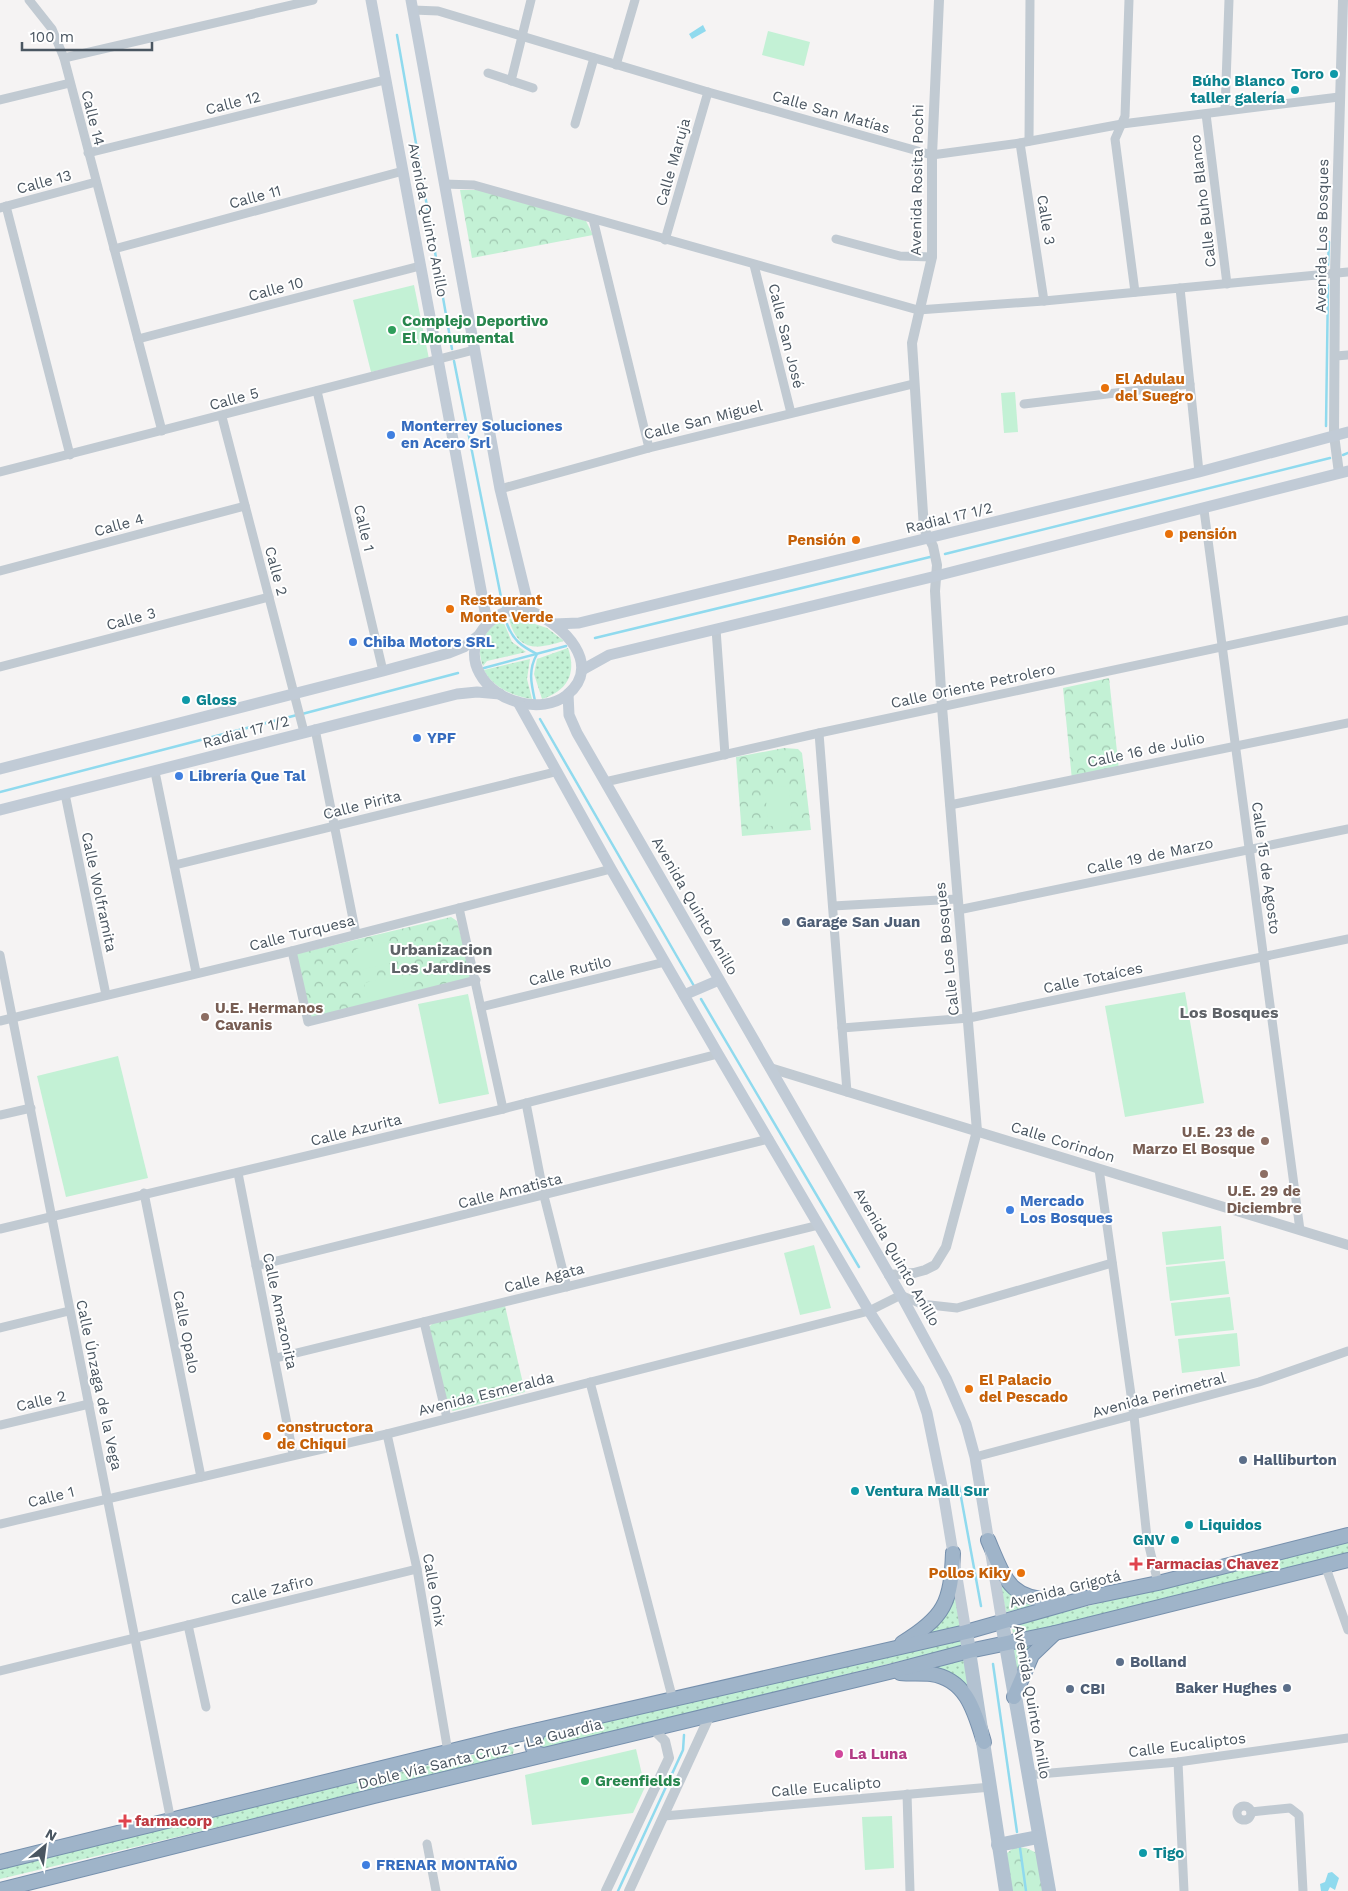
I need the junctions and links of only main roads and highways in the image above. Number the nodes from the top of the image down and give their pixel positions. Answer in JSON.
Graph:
{"nodes":[{"id":1,"x":371,"y":0,"type":"edge"},
{"id":2,"x":412,"y":5,"type":"edge"},
{"id":3,"x":1348,"y":432,"type":"edge"},
{"id":4,"x":1343,"y":472,"type":"edge"},
{"id":5,"x":530,"y":612,"type":"junction"},
{"id":6,"x":487,"y":622,"type":"junction"},
{"id":7,"x":554,"y":624,"type":"junction"},
{"id":8,"x":478,"y":636,"type":"junction"},
{"id":9,"x":582,"y":670,"type":"junction"},
{"id":10,"x":500,"y":694,"type":"junction"},
{"id":11,"x":568,"y":694,"type":"junction"},
{"id":12,"x":518,"y":702,"type":"junction"},
{"id":13,"x":0,"y":769,"type":"edge"},
{"id":14,"x":0,"y":810,"type":"edge"},
{"id":15,"x":719,"y":980,"type":"junction"},
{"id":16,"x":684,"y":995,"type":"junction"},
{"id":17,"x":1348,"y":1534,"type":"edge"},
{"id":18,"x":988,"y":1540,"type":"junction"},
{"id":19,"x":953,"y":1553,"type":"junction"},
{"id":20,"x":1348,"y":1560,"type":"edge"},
{"id":21,"x":1086,"y":1598,"type":"junction"},
{"id":22,"x":1002,"y":1622,"type":"junction"},
{"id":23,"x":966,"y":1632,"type":"junction"},
{"id":24,"x":1055,"y":1633,"type":"junction"},
{"id":25,"x":1006,"y":1644,"type":"junction"},
{"id":26,"x":892,"y":1649,"type":"junction"},
{"id":27,"x":969,"y":1651,"type":"junction"},
{"id":28,"x":889,"y":1672,"type":"junction"},
{"id":29,"x":1014,"y":1697,"type":"junction"},
{"id":30,"x":540,"y":1730,"type":"junction"},
{"id":31,"x":508,"y":1738,"type":"junction"},
{"id":32,"x":984,"y":1742,"type":"junction"},
{"id":33,"x":543,"y":1755,"type":"junction"},
{"id":34,"x":507,"y":1764,"type":"junction"},
{"id":35,"x":1038,"y":1837,"type":"junction"},
{"id":36,"x":998,"y":1844,"type":"junction"},
{"id":37,"x":0,"y":1862,"type":"edge"},
{"id":38,"x":0,"y":1890,"type":"edge"},
{"id":39,"x":1006,"y":1891,"type":"edge"},
{"id":40,"x":1048,"y":1891,"type":"edge"}],
"edges":[{"from":1,"to":6,"type":"main road","name":"Avenida Quinto Anillo"},
{"from":2,"to":5,"type":"main road","name":"Avenida Quinto Anillo"},
{"from":3,"to":7,"type":"main road","name":"Radial 17 1/2"},
{"from":4,"to":9,"type":"main road"},
{"from":5,"to":6,"type":"main road"},
{"from":5,"to":7,"type":"main road"},
{"from":6,"to":8,"type":"main road"},
{"from":7,"to":9,"type":"main road"},
{"from":8,"to":10,"type":"main road"},
{"from":8,"to":13,"type":"main road","name":"Radial 17 1/2"},
{"from":9,"to":11,"type":"main road"},
{"from":10,"to":12,"type":"main road"},
{"from":10,"to":14,"type":"main road","name":"Radial 17 1/2"},
{"from":11,"to":12,"type":"main road"},
{"from":11,"to":15,"type":"main road","name":"Avenida Quinto Anillo"},
{"from":12,"to":16,"type":"main road"},
{"from":15,"to":16,"type":"main road"},
{"from":15,"to":18,"type":"main road","name":"Avenida Quinto Anillo"},
{"from":16,"to":19,"type":"main road"},
{"from":17,"to":21,"type":"highway","name":"Avenida Grigotá"},
{"from":18,"to":21,"type":"highway"},
{"from":18,"to":22,"type":"main road","name":"Avenida Quinto Anillo"},
{"from":19,"to":23,"type":"main road"},
{"from":19,"to":26,"type":"highway"},
{"from":20,"to":24,"type":"highway"},
{"from":21,"to":22,"type":"highway","name":"Avenida Grigotá"},
{"from":22,"to":23,"type":"highway","name":"Avenida Grigotá"},
{"from":22,"to":25,"type":"main road","name":"Avenida Quinto Anillo"},
{"from":23,"to":26,"type":"highway","name":"Doble Vía Santa Cruz - La Guardia"},
{"from":23,"to":27,"type":"main road"},
{"from":24,"to":25,"type":"highway"},
{"from":24,"to":29,"type":"highway"},
{"from":25,"to":27,"type":"highway"},
{"from":25,"to":29,"type":"main road","name":"Avenida Quinto Anillo"},
{"from":26,"to":30,"type":"highway","name":"Doble Vía Santa Cruz - La Guardia"},
{"from":27,"to":28,"type":"highway","name":"Doble Vía Santa Cruz - La Guardia"},
{"from":27,"to":32,"type":"main road"},
{"from":28,"to":32,"type":"highway"},
{"from":28,"to":33,"type":"highway","name":"Doble Vía Santa Cruz - La Guardia"},
{"from":29,"to":35,"type":"main road","name":"Avenida Quinto Anillo"},
{"from":30,"to":31,"type":"highway","name":"Doble Vía Santa Cruz - La Guardia"},
{"from":30,"to":33,"type":"highway"},
{"from":31,"to":34,"type":"highway"},
{"from":31,"to":37,"type":"highway","name":"Doble Vía Santa Cruz - La Guardia"},
{"from":32,"to":36,"type":"main road"},
{"from":33,"to":34,"type":"highway","name":"Doble Vía Santa Cruz - La Guardia"},
{"from":34,"to":38,"type":"highway","name":"Doble Vía Santa Cruz - La Guardia"},
{"from":35,"to":36,"type":"main road"},
{"from":35,"to":40,"type":"main road","name":"Avenida Quinto Anillo"},
{"from":36,"to":39,"type":"main road"}]}
